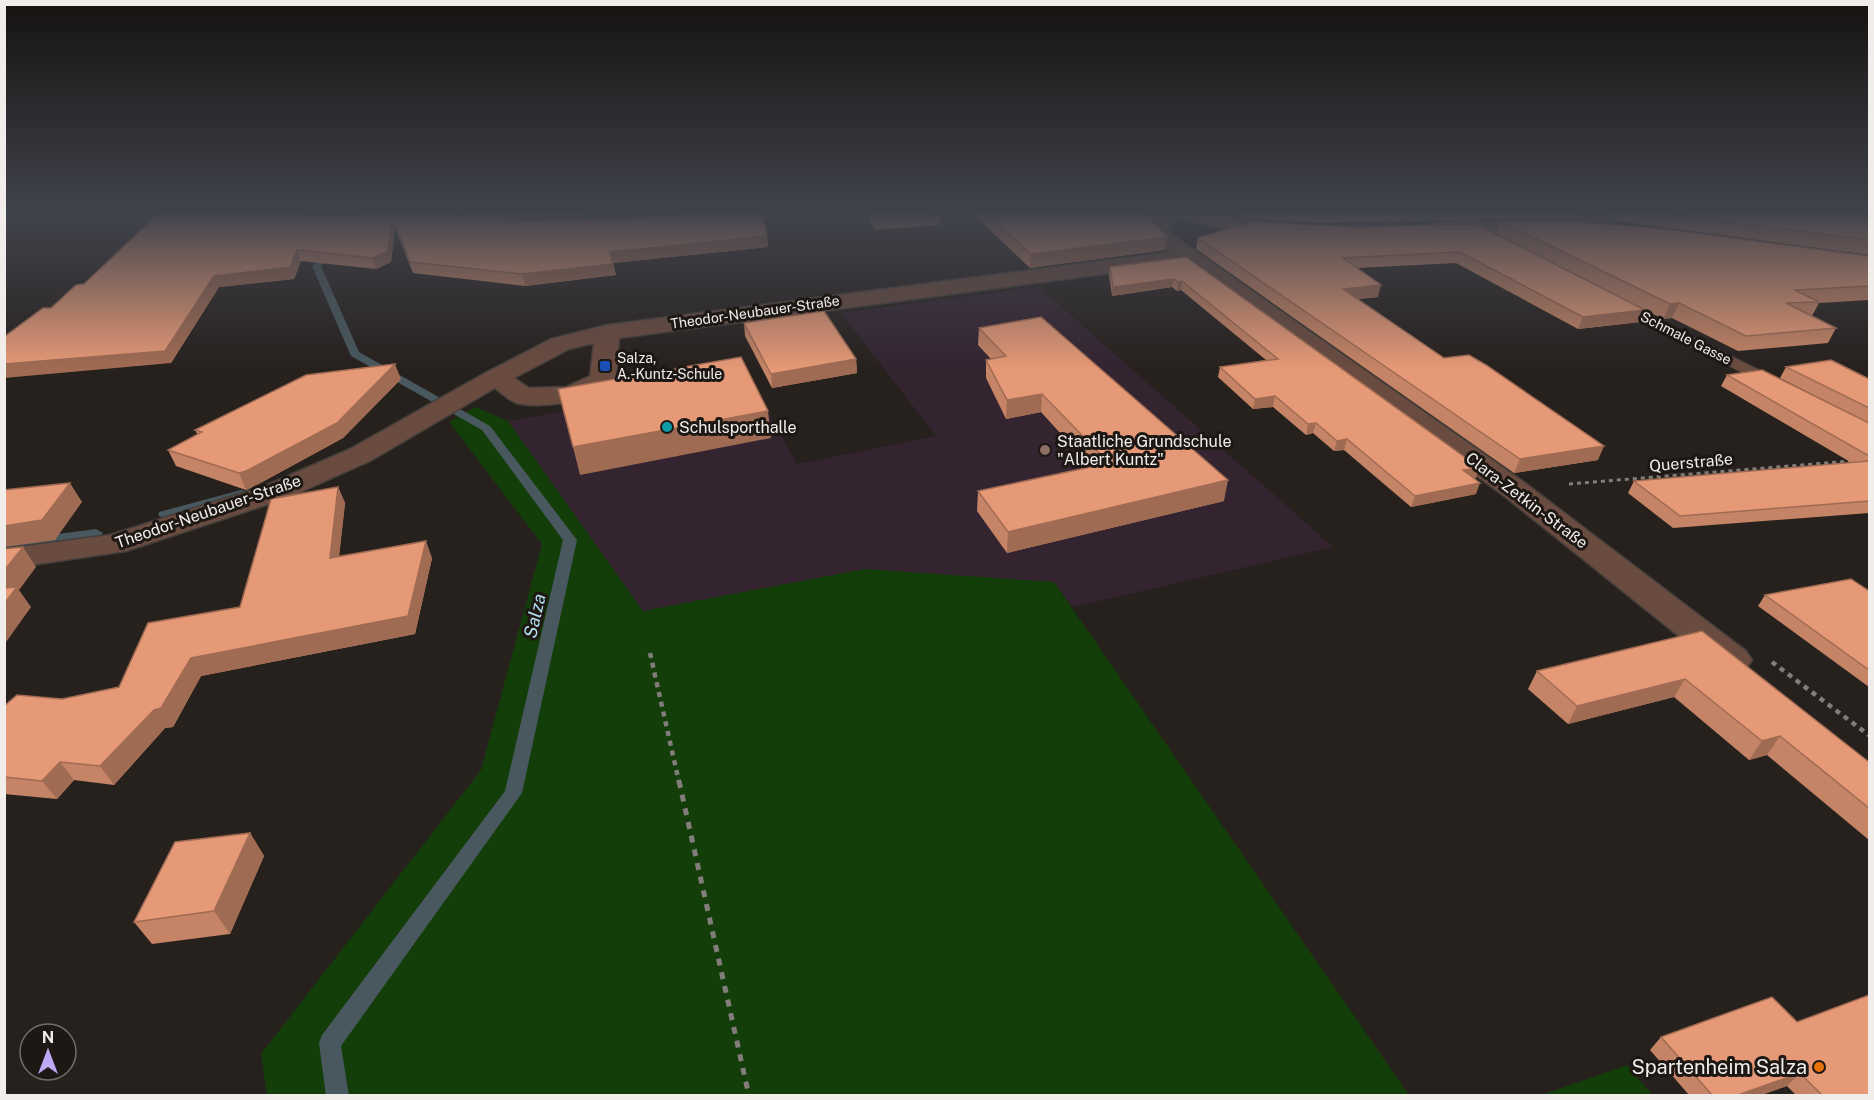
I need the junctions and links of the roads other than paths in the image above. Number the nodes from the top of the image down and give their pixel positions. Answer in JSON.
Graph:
{"nodes":[{"id":1,"x":1051,"y":265,"type":"edge"},
{"id":2,"x":1221,"y":265,"type":"edge"},
{"id":3,"x":1606,"y":297,"type":"edge"},
{"id":4,"x":607,"y":332,"type":"junction"},
{"id":5,"x":496,"y":377,"type":"junction"},
{"id":6,"x":1785,"y":389,"type":"edge"},
{"id":7,"x":4,"y":559,"type":"edge"},
{"id":8,"x":1757,"y":679,"type":"edge"}],
"edges":[{"from":1,"to":4,"type":"street","name":"Theodor-Neubauer-Straße"},
{"from":2,"to":8,"type":"street","name":"Clara-Zetkin-Straße"},
{"from":3,"to":6,"type":"lane","name":"Schmale Gasse"},
{"from":4,"to":5,"type":"street","name":"Theodor-Neubauer-Straße"},
{"from":4,"to":5,"type":"street"},
{"from":5,"to":7,"type":"street","name":"Theodor-Neubauer-Straße"}]}
